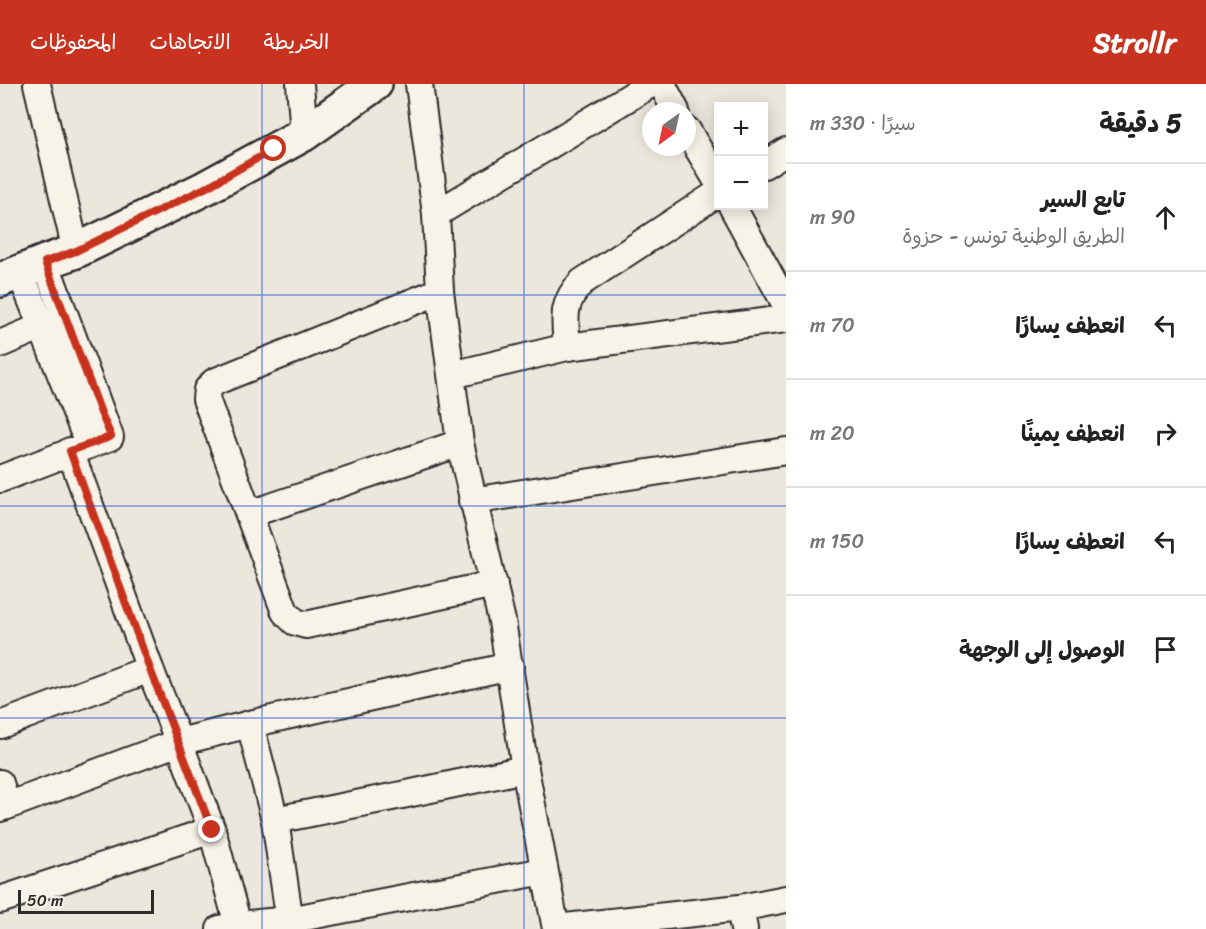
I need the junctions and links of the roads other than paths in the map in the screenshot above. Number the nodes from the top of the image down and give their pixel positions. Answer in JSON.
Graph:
{"nodes":[{"id":1,"x":37,"y":84,"type":"edge"},
{"id":2,"x":300,"y":84,"type":"edge"},
{"id":3,"x":375,"y":84,"type":"edge"},
{"id":4,"x":418,"y":84,"type":"edge"},
{"id":5,"x":651,"y":84,"type":"edge"},
{"id":6,"x":662,"y":84,"type":"edge"},
{"id":7,"x":671,"y":102,"type":"edge"},
{"id":8,"x":304,"y":134,"type":"junction"},
{"id":9,"x":696,"y":145,"type":"edge"},
{"id":10,"x":786,"y":151,"type":"edge"},
{"id":11,"x":768,"y":162,"type":"edge"},
{"id":12,"x":714,"y":175,"type":"edge"},
{"id":13,"x":714,"y":196,"type":"edge"},
{"id":14,"x":734,"y":210,"type":"edge"},
{"id":15,"x":436,"y":214,"type":"junction"},
{"id":16,"x":76,"y":251,"type":"junction"},
{"id":17,"x":21,"y":271,"type":"edge"},
{"id":18,"x":440,"y":291,"type":"junction"},
{"id":19,"x":786,"y":305,"type":"edge"},
{"id":20,"x":66,"y":317,"type":"junction"},
{"id":21,"x":786,"y":319,"type":"edge"},
{"id":22,"x":42,"y":326,"type":"junction"},
{"id":23,"x":0,"y":344,"type":"edge"},
{"id":24,"x":567,"y":347,"type":"junction"},
{"id":25,"x":452,"y":375,"type":"junction"},
{"id":26,"x":460,"y":442,"type":"junction"},
{"id":27,"x":80,"y":448,"type":"junction"},
{"id":28,"x":786,"y":451,"type":"edge"},
{"id":29,"x":0,"y":479,"type":"edge"},
{"id":30,"x":472,"y":501,"type":"junction"},
{"id":31,"x":250,"y":514,"type":"junction"},
{"id":32,"x":494,"y":585,"type":"junction"},
{"id":33,"x":510,"y":666,"type":"junction"},
{"id":34,"x":150,"y":669,"type":"junction"},
{"id":35,"x":250,"y":724,"type":"junction"},
{"id":36,"x":0,"y":725,"type":"edge"},
{"id":37,"x":179,"y":742,"type":"junction"},
{"id":38,"x":525,"y":769,"type":"junction"},
{"id":39,"x":2,"y":799,"type":"edge"},
{"id":40,"x":275,"y":820,"type":"junction"},
{"id":41,"x":212,"y":830,"type":"junction"},
{"id":42,"x":544,"y":871,"type":"junction"},
{"id":43,"x":786,"y":899,"type":"edge"},
{"id":44,"x":0,"y":900,"type":"edge"},
{"id":45,"x":742,"y":919,"type":"edge"},
{"id":46,"x":290,"y":925,"type":"edge"},
{"id":47,"x":229,"y":927,"type":"edge"},
{"id":48,"x":556,"y":929,"type":"edge"}],
"edges":[{"from":1,"to":16,"type":"street"},
{"from":2,"to":8,"type":"street"},
{"from":3,"to":8,"type":"main road"},
{"from":4,"to":15,"type":"street"},
{"from":5,"to":15,"type":"street"},
{"from":6,"to":7,"type":"street"},
{"from":8,"to":16,"type":"main road"},
{"from":9,"to":12,"type":"street"},
{"from":10,"to":11,"type":"street"},
{"from":13,"to":24,"type":"street"},
{"from":14,"to":19,"type":"street"},
{"from":15,"to":18,"type":"street"},
{"from":16,"to":17,"type":"main road"},
{"from":17,"to":20,"type":"street"},
{"from":17,"to":22,"type":"street"},
{"from":18,"to":25,"type":"street"},
{"from":18,"to":31,"type":"street"},
{"from":20,"to":22,"type":"street"},
{"from":20,"to":27,"type":"street"},
{"from":21,"to":24,"type":"street"},
{"from":22,"to":23,"type":"street"},
{"from":22,"to":27,"type":"street"},
{"from":24,"to":25,"type":"street"},
{"from":25,"to":26,"type":"street"},
{"from":26,"to":30,"type":"street"},
{"from":26,"to":31,"type":"street"},
{"from":27,"to":29,"type":"street"},
{"from":27,"to":34,"type":"street"},
{"from":28,"to":30,"type":"street"},
{"from":30,"to":32,"type":"street"},
{"from":31,"to":32,"type":"street"},
{"from":32,"to":33,"type":"street"},
{"from":33,"to":35,"type":"street"},
{"from":33,"to":38,"type":"street"},
{"from":34,"to":36,"type":"street"},
{"from":34,"to":37,"type":"street"},
{"from":35,"to":37,"type":"street"},
{"from":35,"to":40,"type":"street"},
{"from":37,"to":39,"type":"street"},
{"from":37,"to":41,"type":"street"},
{"from":38,"to":40,"type":"street"},
{"from":38,"to":42,"type":"street"},
{"from":40,"to":46,"type":"street"},
{"from":41,"to":44,"type":"street"},
{"from":41,"to":47,"type":"street"},
{"from":42,"to":46,"type":"street"},
{"from":42,"to":48,"type":"street"},
{"from":43,"to":45,"type":"street"},
{"from":45,"to":48,"type":"street"},
{"from":46,"to":47,"type":"street"}]}
